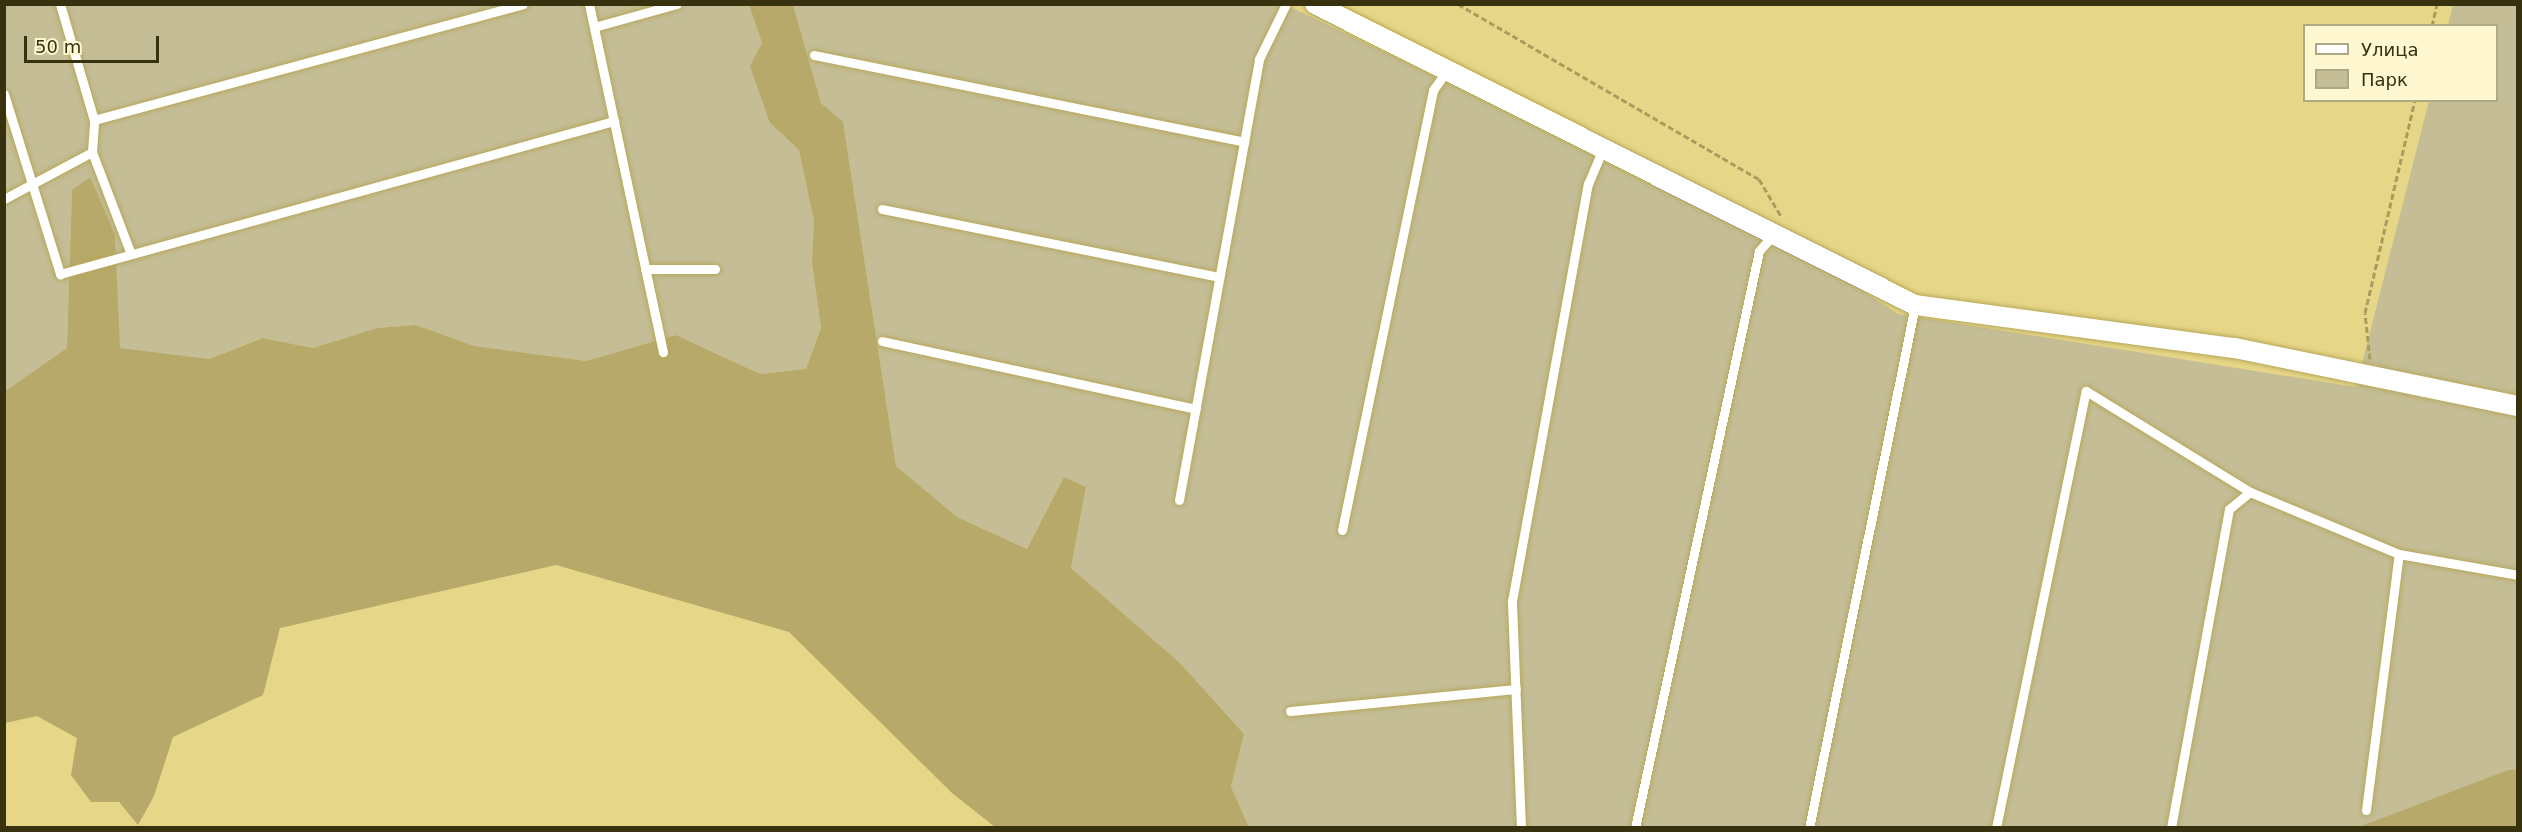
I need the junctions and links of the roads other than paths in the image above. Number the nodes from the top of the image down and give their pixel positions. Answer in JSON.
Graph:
{"nodes":[{"id":1,"x":60,"y":4,"type":"edge"},
{"id":2,"x":523,"y":4,"type":"edge"},
{"id":3,"x":589,"y":4,"type":"edge"},
{"id":4,"x":677,"y":4,"type":"edge"},
{"id":5,"x":1286,"y":4,"type":"edge"},
{"id":6,"x":1316,"y":4,"type":"edge"},
{"id":7,"x":594,"y":27,"type":"junction"},
{"id":8,"x":814,"y":56,"type":"dead end"},
{"id":9,"x":1448,"y":69,"type":"junction"},
{"id":10,"x":4,"y":94,"type":"edge"},
{"id":11,"x":94,"y":120,"type":"junction"},
{"id":12,"x":614,"y":121,"type":"junction"},
{"id":13,"x":1244,"y":142,"type":"junction"},
{"id":14,"x":1603,"y":149,"type":"junction"},
{"id":15,"x":92,"y":152,"type":"junction"},
{"id":16,"x":33,"y":185,"type":"junction"},
{"id":17,"x":4,"y":199,"type":"edge"},
{"id":18,"x":882,"y":209,"type":"dead end"},
{"id":19,"x":1777,"y":227,"type":"junction"},
{"id":20,"x":131,"y":254,"type":"junction"},
{"id":21,"x":645,"y":269,"type":"junction"},
{"id":22,"x":715,"y":269,"type":"dead end"},
{"id":23,"x":1220,"y":278,"type":"junction"},
{"id":24,"x":1915,"y":305,"type":"junction"},
{"id":25,"x":882,"y":341,"type":"dead end"},
{"id":26,"x":663,"y":352,"type":"dead end"},
{"id":27,"x":2517,"y":406,"type":"edge"},
{"id":28,"x":1196,"y":408,"type":"junction"},
{"id":29,"x":2250,"y":492,"type":"junction"},
{"id":30,"x":1179,"y":500,"type":"dead end"},
{"id":31,"x":1342,"y":530,"type":"dead end"},
{"id":32,"x":2399,"y":554,"type":"junction"},
{"id":33,"x":2517,"y":575,"type":"edge"},
{"id":34,"x":1516,"y":688,"type":"junction"},
{"id":35,"x":1290,"y":711,"type":"dead end"},
{"id":36,"x":2366,"y":810,"type":"dead end"},
{"id":37,"x":1521,"y":828,"type":"edge"},
{"id":38,"x":1635,"y":828,"type":"edge"},
{"id":39,"x":1809,"y":828,"type":"edge"},
{"id":40,"x":1996,"y":828,"type":"edge"},
{"id":41,"x":2171,"y":828,"type":"edge"}],
"edges":[{"from":1,"to":11,"type":"lane"},
{"from":2,"to":11,"type":"lane"},
{"from":3,"to":7,"type":"lane"},
{"from":4,"to":7,"type":"lane"},
{"from":5,"to":13,"type":"lane"},
{"from":6,"to":9,"type":"street"},
{"from":7,"to":12,"type":"lane"},
{"from":8,"to":13,"type":"lane"},
{"from":9,"to":14,"type":"street"},
{"from":9,"to":31,"type":"lane"},
{"from":10,"to":16,"type":"lane"},
{"from":11,"to":15,"type":"lane"},
{"from":12,"to":20,"type":"lane"},
{"from":12,"to":21,"type":"lane"},
{"from":13,"to":23,"type":"lane"},
{"from":14,"to":19,"type":"street"},
{"from":14,"to":34,"type":"lane"},
{"from":15,"to":16,"type":"lane"},
{"from":15,"to":20,"type":"lane"},
{"from":16,"to":17,"type":"lane"},
{"from":16,"to":20,"type":"lane"},
{"from":18,"to":23,"type":"lane"},
{"from":19,"to":24,"type":"street"},
{"from":19,"to":38,"type":"lane"},
{"from":21,"to":22,"type":"lane"},
{"from":21,"to":26,"type":"lane"},
{"from":23,"to":28,"type":"lane"},
{"from":24,"to":27,"type":"street"},
{"from":24,"to":39,"type":"lane"},
{"from":25,"to":28,"type":"lane"},
{"from":28,"to":30,"type":"lane"},
{"from":29,"to":32,"type":"lane"},
{"from":29,"to":40,"type":"lane"},
{"from":29,"to":41,"type":"lane"},
{"from":32,"to":33,"type":"lane"},
{"from":32,"to":36,"type":"lane"},
{"from":34,"to":35,"type":"lane"},
{"from":34,"to":37,"type":"lane"}]}
